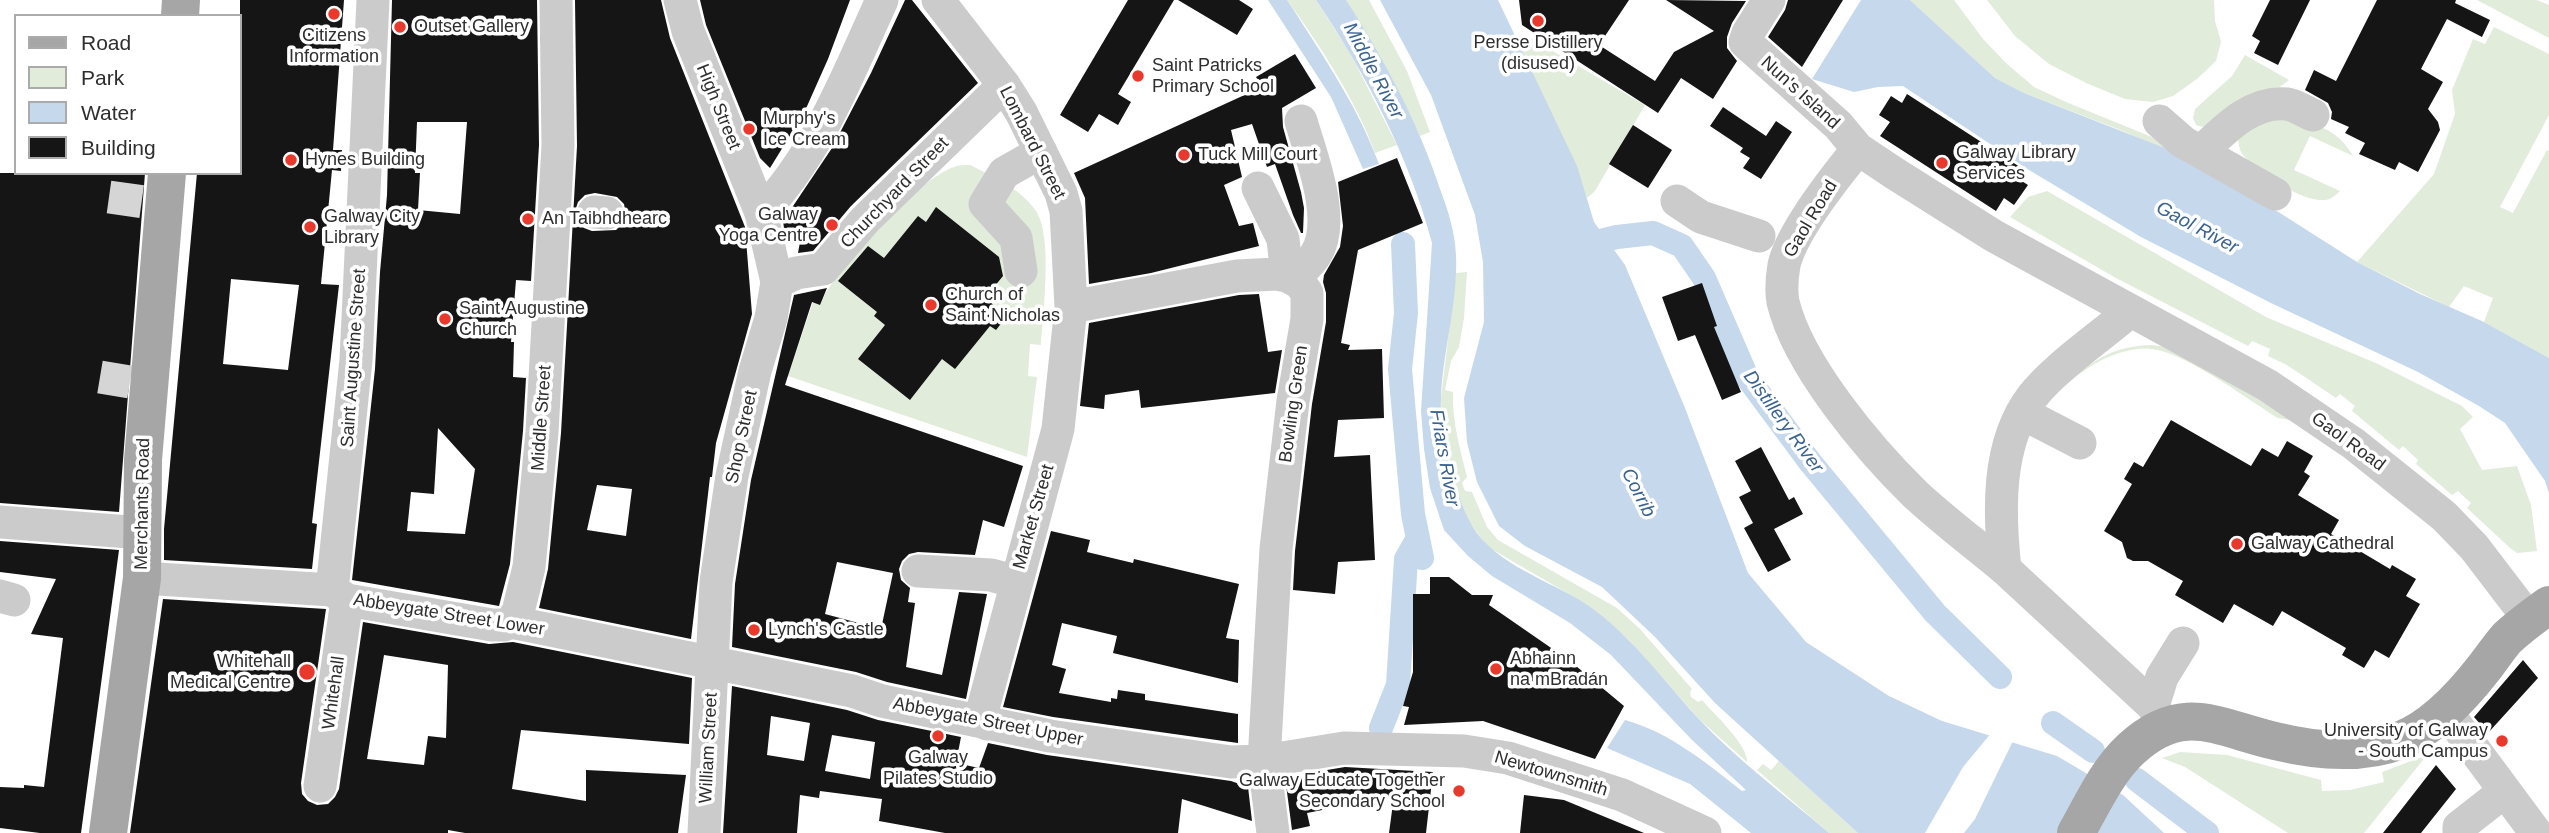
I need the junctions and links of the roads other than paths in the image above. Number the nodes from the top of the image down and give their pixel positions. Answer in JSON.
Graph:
{"nodes":[{"id":1,"x":373,"y":0,"type":"edge"},
{"id":2,"x":556,"y":0,"type":"edge"},
{"id":3,"x":680,"y":0,"type":"edge"},
{"id":4,"x":882,"y":0,"type":"edge"},
{"id":5,"x":938,"y":0,"type":"edge"},
{"id":6,"x":1769,"y":0,"type":"edge"},
{"id":7,"x":1004,"y":85,"type":"junction"},
{"id":8,"x":2313,"y":115,"type":"dead end"},
{"id":9,"x":1301,"y":121,"type":"dead end"},
{"id":10,"x":2159,"y":121,"type":"dead end"},
{"id":11,"x":1858,"y":149,"type":"junction"},
{"id":12,"x":1041,"y":152,"type":"junction"},
{"id":13,"x":2202,"y":152,"type":"junction"},
{"id":14,"x":1258,"y":188,"type":"dead end"},
{"id":15,"x":159,"y":193,"type":"edge"},
{"id":16,"x":2275,"y":194,"type":"dead end"},
{"id":17,"x":1678,"y":201,"type":"dead end"},
{"id":18,"x":761,"y":213,"type":"junction"},
{"id":19,"x":1759,"y":236,"type":"dead end"},
{"id":20,"x":1021,"y":271,"type":"dead end"},
{"id":21,"x":1291,"y":277,"type":"junction"},
{"id":22,"x":776,"y":282,"type":"junction"},
{"id":23,"x":1071,"y":306,"type":"junction"},
{"id":24,"x":2129,"y":312,"type":"junction"},
{"id":25,"x":2022,"y":413,"type":"junction"},
{"id":26,"x":2080,"y":443,"type":"dead end"},
{"id":27,"x":31,"y":525,"type":"edge"},
{"id":28,"x":142,"y":533,"type":"junction"},
{"id":29,"x":2005,"y":569,"type":"junction"},
{"id":30,"x":918,"y":570,"type":"dead end"},
{"id":31,"x":142,"y":578,"type":"junction"},
{"id":32,"x":1016,"y":582,"type":"junction"},
{"id":33,"x":340,"y":595,"type":"junction"},
{"id":34,"x":2539,"y":612,"type":"edge"},
{"id":35,"x":511,"y":622,"type":"junction"},
{"id":36,"x":2183,"y":643,"type":"dead end"},
{"id":37,"x":714,"y":663,"type":"junction"},
{"id":38,"x":2445,"y":710,"type":"junction"},
{"id":39,"x":2158,"y":716,"type":"junction"},
{"id":40,"x":987,"y":724,"type":"junction"},
{"id":41,"x":1264,"y":761,"type":"junction"},
{"id":42,"x":320,"y":786,"type":"dead end"},
{"id":43,"x":2505,"y":791,"type":"junction"},
{"id":44,"x":108,"y":833,"type":"edge"},
{"id":45,"x":704,"y":833,"type":"edge"},
{"id":46,"x":1273,"y":833,"type":"edge"},
{"id":47,"x":1705,"y":833,"type":"edge"},
{"id":48,"x":2076,"y":833,"type":"edge"},
{"id":49,"x":2459,"y":833,"type":"edge"},
{"id":50,"x":2536,"y":833,"type":"edge"}],
"edges":[{"from":1,"to":33,"type":"street","name":"Saint Augustine Street"},
{"from":2,"to":35,"type":"street","name":"Middle Street"},
{"from":3,"to":18,"type":"street","name":"High Street"},
{"from":4,"to":18,"type":"street"},
{"from":5,"to":7,"type":"street","name":"Lombard Street"},
{"from":6,"to":11,"type":"street","name":"Nun's Island"},
{"from":7,"to":12,"type":"street","name":"Lombard Street"},
{"from":7,"to":22,"type":"street","name":"Churchyard Street"},
{"from":8,"to":13,"type":"street"},
{"from":9,"to":21,"type":"street"},
{"from":10,"to":13,"type":"street"},
{"from":11,"to":24,"type":"street","name":"Gaol Road"},
{"from":11,"to":29,"type":"street","name":"Gaol Road"},
{"from":12,"to":20,"type":"street"},
{"from":12,"to":23,"type":"street","name":"Lombard Street"},
{"from":13,"to":16,"type":"street"},
{"from":14,"to":21,"type":"street"},
{"from":15,"to":28,"type":"main road","name":"Merchants Road"},
{"from":17,"to":19,"type":"street"},
{"from":18,"to":22,"type":"street","name":"Shop Street"},
{"from":21,"to":23,"type":"street"},
{"from":21,"to":41,"type":"street","name":"Bowling Green"},
{"from":22,"to":37,"type":"street","name":"Shop Street"},
{"from":23,"to":32,"type":"street","name":"Market Street"},
{"from":24,"to":25,"type":"street"},
{"from":24,"to":34,"type":"street","name":"Gaol Road"},
{"from":25,"to":26,"type":"street"},
{"from":25,"to":29,"type":"street"},
{"from":27,"to":28,"type":"street"},
{"from":28,"to":31,"type":"main road","name":"Merchants Road"},
{"from":29,"to":39,"type":"street","name":"Gaol Road"},
{"from":30,"to":32,"type":"street"},
{"from":31,"to":33,"type":"street","name":"Abbeygate Street Lower"},
{"from":31,"to":44,"type":"main road","name":"Merchants Road"},
{"from":32,"to":40,"type":"street","name":"Market Street"},
{"from":33,"to":35,"type":"street","name":"Abbeygate Street Lower"},
{"from":33,"to":42,"type":"street","name":"Whitehall"},
{"from":34,"to":38,"type":"main road"},
{"from":35,"to":37,"type":"street","name":"Abbeygate Street Lower"},
{"from":36,"to":39,"type":"street"},
{"from":37,"to":40,"type":"street","name":"Abbeygate Street Upper"},
{"from":37,"to":45,"type":"street","name":"William Street"},
{"from":38,"to":39,"type":"main road"},
{"from":38,"to":43,"type":"street"},
{"from":39,"to":48,"type":"main road"},
{"from":40,"to":41,"type":"street","name":"Abbeygate Street Upper"},
{"from":41,"to":46,"type":"street","name":"Bowling Green"},
{"from":41,"to":47,"type":"street","name":"Newtownsmith"},
{"from":43,"to":49,"type":"street"},
{"from":43,"to":50,"type":"street"}]}
